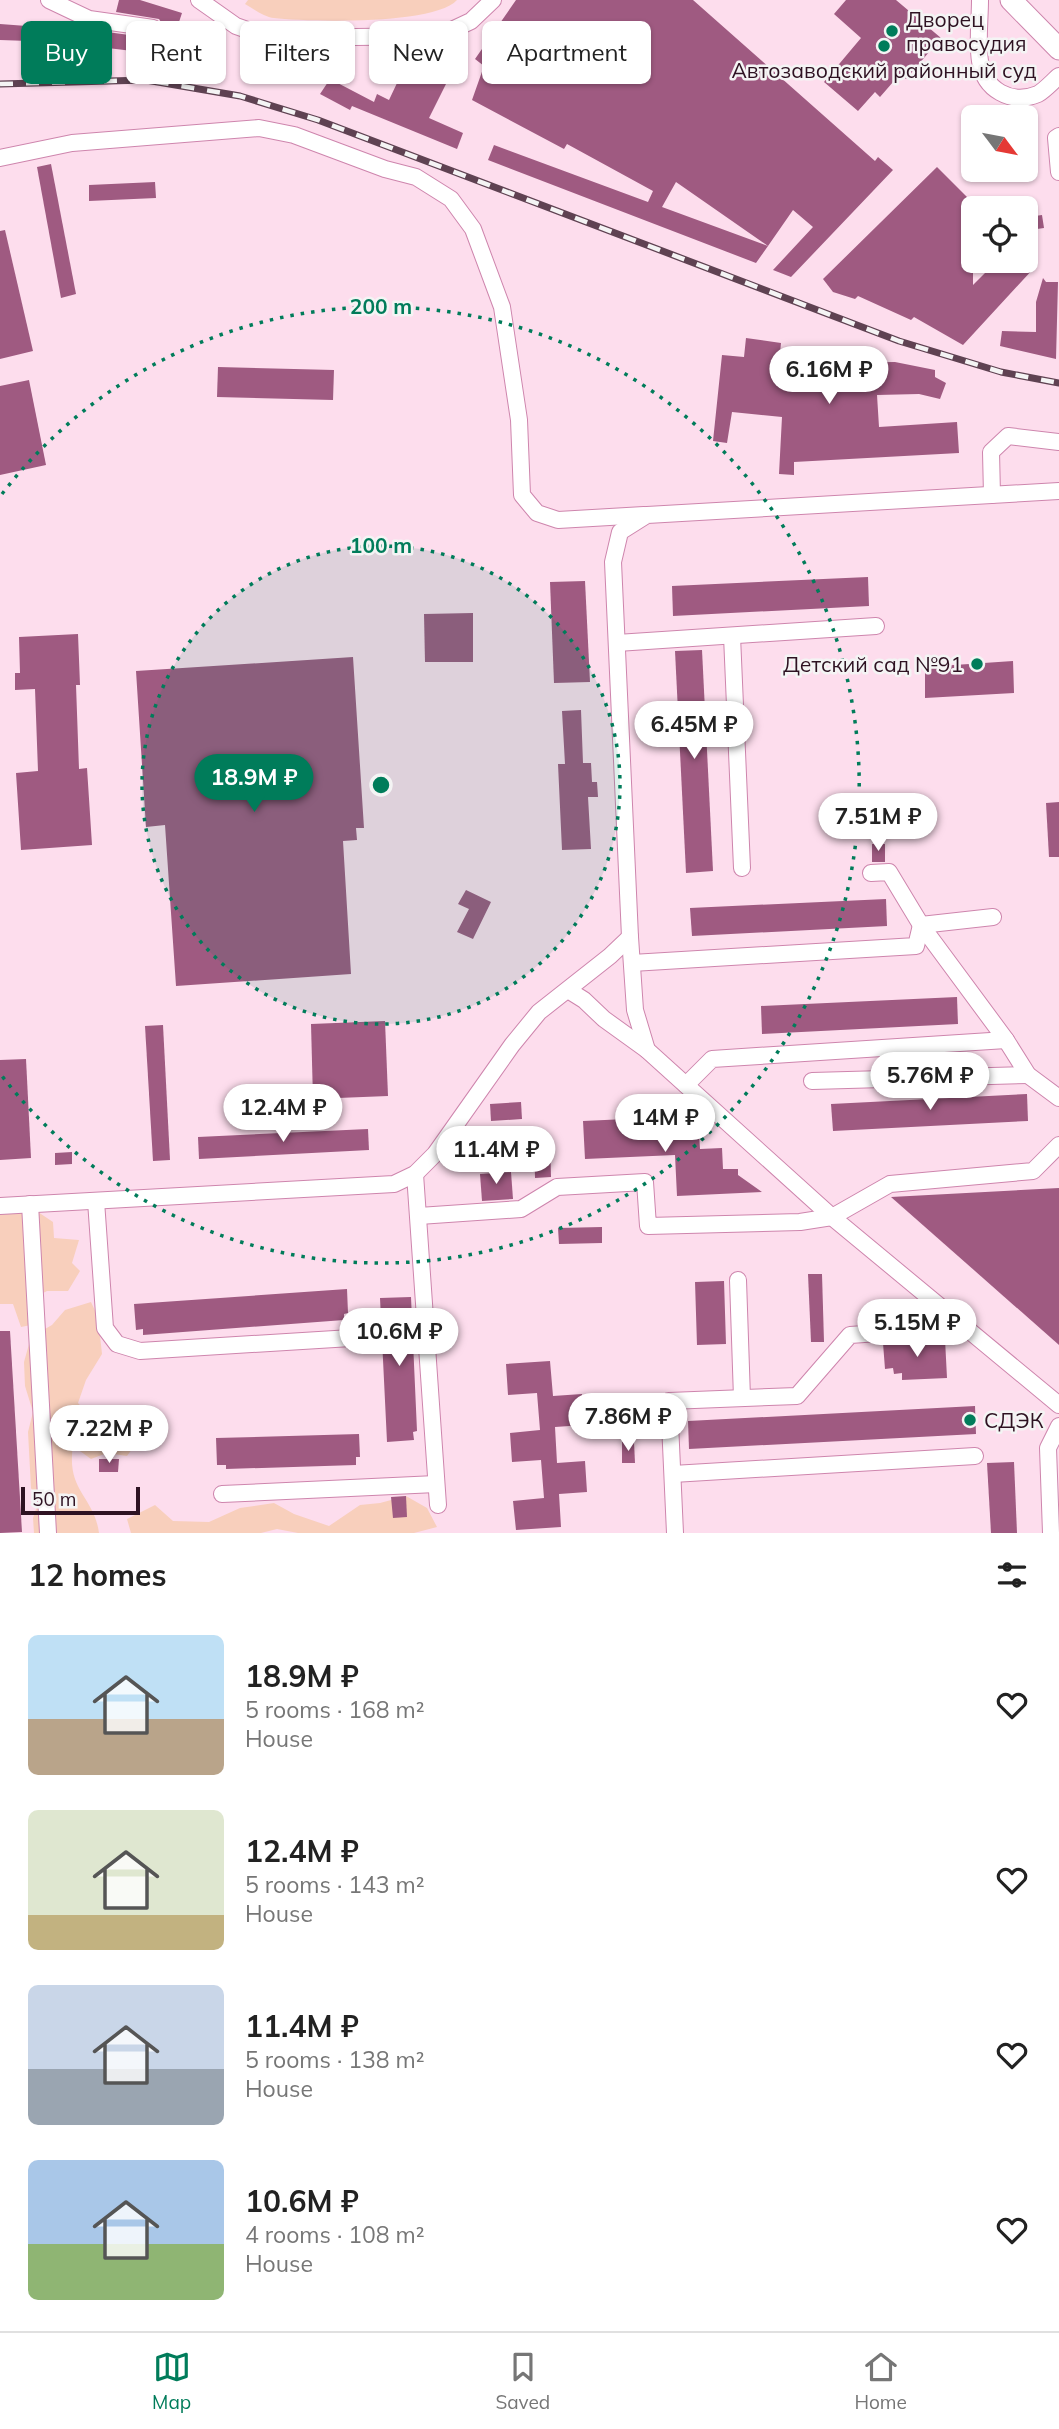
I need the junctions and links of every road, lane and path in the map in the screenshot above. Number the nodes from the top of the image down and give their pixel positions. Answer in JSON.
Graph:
{"nodes":[{"id":1,"x":49,"y":0,"type":"edge"},
{"id":2,"x":199,"y":0,"type":"edge"},
{"id":3,"x":493,"y":0,"type":"edge"},
{"id":4,"x":980,"y":0,"type":"edge"},
{"id":5,"x":1011,"y":0,"type":"edge"},
{"id":6,"x":126,"y":24,"type":"edge"},
{"id":7,"x":1059,"y":49,"type":"edge"},
{"id":8,"x":1059,"y":76,"type":"edge"},
{"id":9,"x":1059,"y":136,"type":"edge"},
{"id":10,"x":0,"y":158,"type":"edge"},
{"id":11,"x":1059,"y":172,"type":"edge"},
{"id":12,"x":1059,"y":442,"type":"edge"},
{"id":13,"x":1059,"y":491,"type":"edge"},
{"id":14,"x":992,"y":495,"type":"junction"},
{"id":15,"x":647,"y":515,"type":"junction"},
{"id":16,"x":876,"y":626,"type":"dead end"},
{"id":17,"x":732,"y":636,"type":"junction"},
{"id":18,"x":617,"y":643,"type":"junction"},
{"id":19,"x":742,"y":868,"type":"dead end"},
{"id":20,"x":871,"y":873,"type":"dead end"},
{"id":21,"x":993,"y":917,"type":"dead end"},
{"id":22,"x":921,"y":925,"type":"junction"},
{"id":23,"x":629,"y":937,"type":"junction"},
{"id":24,"x":598,"y":965,"type":"junction"},
{"id":25,"x":632,"y":970,"type":"junction"},
{"id":26,"x":583,"y":977,"type":"junction"},
{"id":27,"x":568,"y":990,"type":"junction"},
{"id":28,"x":635,"y":1000,"type":"junction"},
{"id":29,"x":587,"y":1002,"type":"junction"},
{"id":30,"x":607,"y":1022,"type":"junction"},
{"id":31,"x":1006,"y":1040,"type":"junction"},
{"id":32,"x":647,"y":1050,"type":"junction"},
{"id":33,"x":1028,"y":1075,"type":"junction"},
{"id":34,"x":812,"y":1081,"type":"dead end"},
{"id":35,"x":686,"y":1085,"type":"junction"},
{"id":36,"x":1059,"y":1098,"type":"edge"},
{"id":37,"x":1059,"y":1145,"type":"edge"},
{"id":38,"x":415,"y":1174,"type":"junction"},
{"id":39,"x":96,"y":1201,"type":"junction"},
{"id":40,"x":30,"y":1204,"type":"junction"},
{"id":41,"x":0,"y":1206,"type":"edge"},
{"id":42,"x":419,"y":1216,"type":"junction"},
{"id":43,"x":832,"y":1217,"type":"junction"},
{"id":44,"x":738,"y":1280,"type":"dead end"},
{"id":45,"x":964,"y":1327,"type":"junction"},
{"id":46,"x":351,"y":1338,"type":"dead end"},
{"id":47,"x":742,"y":1398,"type":"junction"},
{"id":48,"x":1059,"y":1405,"type":"edge"},
{"id":49,"x":1059,"y":1426,"type":"edge"},
{"id":50,"x":975,"y":1456,"type":"dead end"},
{"id":51,"x":673,"y":1474,"type":"junction"},
{"id":52,"x":436,"y":1484,"type":"junction"},
{"id":53,"x":222,"y":1494,"type":"dead end"},
{"id":54,"x":438,"y":1505,"type":"dead end"},
{"id":55,"x":48,"y":1533,"type":"edge"},
{"id":56,"x":675,"y":1533,"type":"edge"},
{"id":57,"x":1051,"y":1533,"type":"edge"}],
"edges":[{"from":1,"to":6,"type":"street"},
{"from":2,"to":3,"type":"street"},
{"from":4,"to":8,"type":"street"},
{"from":5,"to":7,"type":"main road"},
{"from":9,"to":11,"type":"street"},
{"from":10,"to":15,"type":"street"},
{"from":12,"to":14,"type":"street"},
{"from":13,"to":14,"type":"street"},
{"from":14,"to":15,"type":"street"},
{"from":15,"to":18,"type":"street"},
{"from":16,"to":17,"type":"street"},
{"from":17,"to":18,"type":"street"},
{"from":17,"to":19,"type":"street"},
{"from":18,"to":23,"type":"street"},
{"from":20,"to":22,"type":"street"},
{"from":21,"to":22,"type":"street"},
{"from":22,"to":25,"type":"street"},
{"from":22,"to":31,"type":"street"},
{"from":23,"to":24,"type":"street"},
{"from":23,"to":25,"type":"street"},
{"from":24,"to":25,"type":"street"},
{"from":24,"to":26,"type":"street"},
{"from":25,"to":28,"type":"street"},
{"from":26,"to":27,"type":"street"},
{"from":26,"to":29,"type":"street"},
{"from":27,"to":29,"type":"street"},
{"from":27,"to":38,"type":"street"},
{"from":28,"to":30,"type":"street"},
{"from":28,"to":32,"type":"street"},
{"from":29,"to":30,"type":"street"},
{"from":30,"to":32,"type":"street"},
{"from":31,"to":33,"type":"street"},
{"from":31,"to":35,"type":"street"},
{"from":32,"to":35,"type":"street"},
{"from":33,"to":34,"type":"street"},
{"from":33,"to":36,"type":"street"},
{"from":35,"to":43,"type":"street"},
{"from":37,"to":43,"type":"street"},
{"from":38,"to":39,"type":"street"},
{"from":38,"to":42,"type":"street"},
{"from":39,"to":40,"type":"street"},
{"from":39,"to":46,"type":"street"},
{"from":40,"to":41,"type":"street"},
{"from":40,"to":55,"type":"street"},
{"from":42,"to":43,"type":"street"},
{"from":42,"to":52,"type":"street"},
{"from":43,"to":45,"type":"street"},
{"from":44,"to":47,"type":"street"},
{"from":45,"to":47,"type":"street"},
{"from":45,"to":48,"type":"street"},
{"from":47,"to":51,"type":"street"},
{"from":49,"to":57,"type":"street"},
{"from":50,"to":51,"type":"street"},
{"from":51,"to":56,"type":"street"},
{"from":52,"to":53,"type":"street"},
{"from":52,"to":54,"type":"street"}]}
